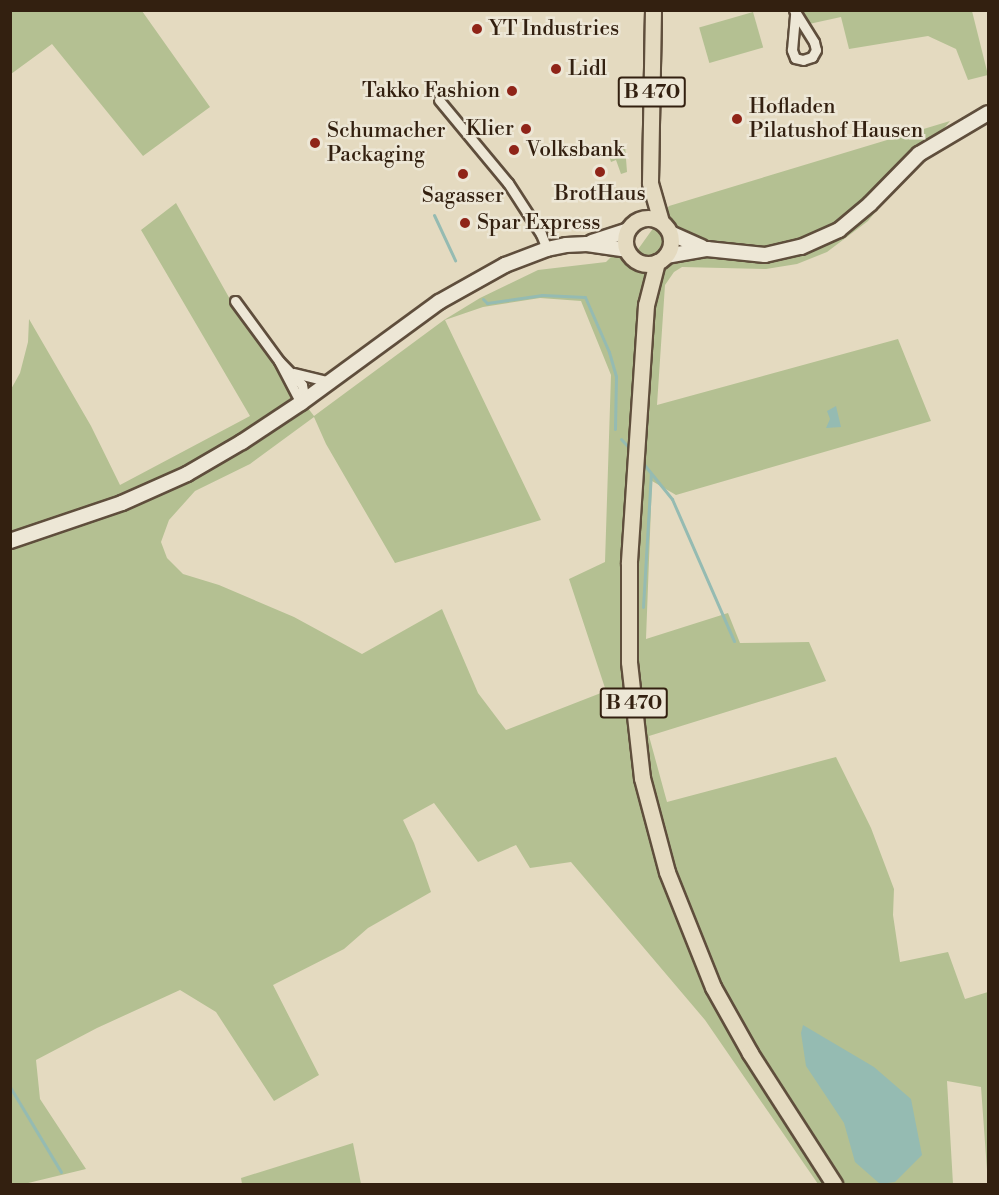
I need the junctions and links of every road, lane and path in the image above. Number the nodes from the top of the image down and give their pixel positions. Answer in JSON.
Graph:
{"nodes":[{"id":1,"x":653,"y":10,"type":"edge"},
{"id":2,"x":794,"y":12,"type":"edge"},
{"id":3,"x":439,"y":100,"type":"dead end"},
{"id":4,"x":988,"y":113,"type":"edge"},
{"id":5,"x":650,"y":183,"type":"junction"},
{"id":6,"x":639,"y":219,"type":"junction"},
{"id":7,"x":665,"y":227,"type":"junction"},
{"id":8,"x":628,"y":230,"type":"junction"},
{"id":9,"x":587,"y":244,"type":"junction"},
{"id":10,"x":547,"y":249,"type":"junction"},
{"id":11,"x":707,"y":249,"type":"junction"},
{"id":12,"x":633,"y":256,"type":"junction"},
{"id":13,"x":662,"y":259,"type":"junction"},
{"id":14,"x":235,"y":301,"type":"dead end"},
{"id":15,"x":646,"y":304,"type":"junction"},
{"id":16,"x":279,"y":361,"type":"junction"},
{"id":17,"x":291,"y":371,"type":"junction"},
{"id":18,"x":329,"y":382,"type":"junction"},
{"id":19,"x":303,"y":402,"type":"junction"},
{"id":20,"x":10,"y":541,"type":"edge"},
{"id":21,"x":834,"y":1185,"type":"edge"}],
"edges":[{"from":1,"to":5,"type":"main road","number":"B 470"},
{"from":2,"to":2,"type":"street"},
{"from":3,"to":10,"type":"street"},
{"from":4,"to":11,"type":"main road"},
{"from":5,"to":6,"type":"main road","number":"B 470"},
{"from":5,"to":7,"type":"main road","number":"B 470"},
{"from":6,"to":7,"type":"main road"},
{"from":6,"to":8,"type":"main road"},
{"from":7,"to":11,"type":"main road"},
{"from":7,"to":13,"type":"main road"},
{"from":8,"to":9,"type":"main road"},
{"from":8,"to":12,"type":"main road"},
{"from":9,"to":10,"type":"main road"},
{"from":9,"to":12,"type":"main road"},
{"from":10,"to":18,"type":"main road"},
{"from":11,"to":13,"type":"main road"},
{"from":12,"to":13,"type":"main road"},
{"from":12,"to":15,"type":"main road","number":"B 470"},
{"from":13,"to":15,"type":"main road","number":"B 470"},
{"from":14,"to":16,"type":"street"},
{"from":15,"to":21,"type":"main road","number":"B 470"},
{"from":16,"to":17,"type":"street"},
{"from":16,"to":19,"type":"street"},
{"from":17,"to":18,"type":"street"},
{"from":17,"to":19,"type":"street"},
{"from":18,"to":19,"type":"main road"},
{"from":19,"to":20,"type":"main road"}]}
